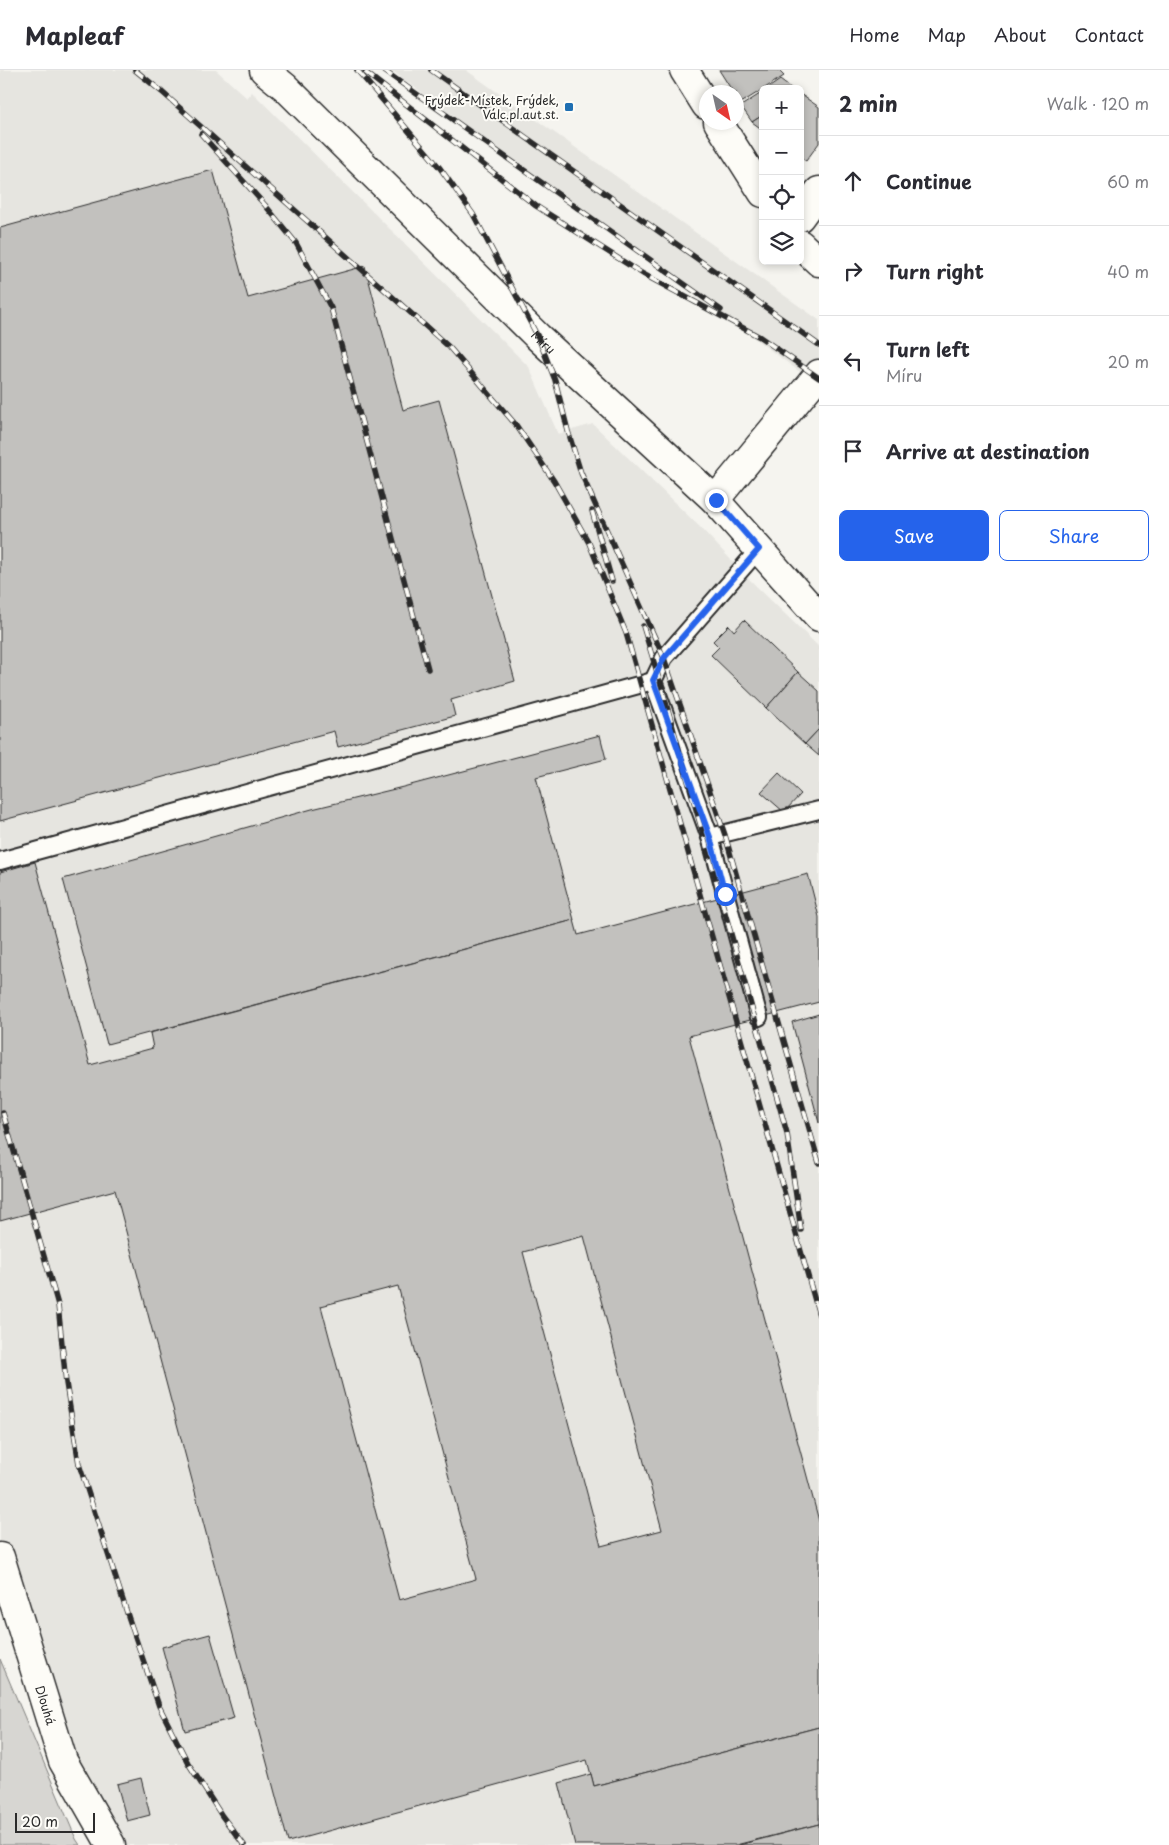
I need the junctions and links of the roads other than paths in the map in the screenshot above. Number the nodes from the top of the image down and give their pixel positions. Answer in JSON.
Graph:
{"nodes":[{"id":1,"x":264,"y":70,"type":"edge"},
{"id":2,"x":684,"y":70,"type":"edge"},
{"id":3,"x":699,"y":94,"type":"edge"},
{"id":4,"x":723,"y":130,"type":"edge"},
{"id":5,"x":759,"y":187,"type":"edge"},
{"id":6,"x":819,"y":191,"type":"edge"},
{"id":7,"x":804,"y":212,"type":"edge"},
{"id":8,"x":804,"y":248,"type":"edge"},
{"id":9,"x":819,"y":262,"type":"edge"},
{"id":10,"x":819,"y":374,"type":"edge"},
{"id":11,"x":716,"y":500,"type":"junction"},
{"id":12,"x":759,"y":549,"type":"junction"},
{"id":13,"x":819,"y":617,"type":"edge"},
{"id":14,"x":653,"y":680,"type":"junction"},
{"id":15,"x":819,"y":810,"type":"edge"},
{"id":16,"x":710,"y":837,"type":"junction"},
{"id":17,"x":0,"y":861,"type":"edge"},
{"id":18,"x":759,"y":1017,"type":"dead end"},
{"id":19,"x":0,"y":1557,"type":"edge"},
{"id":20,"x":111,"y":1845,"type":"edge"}],
"edges":[{"from":1,"to":11,"type":"street","name":"Míru"},
{"from":2,"to":3,"type":"street"},
{"from":4,"to":5,"type":"street"},
{"from":6,"to":7,"type":"street"},
{"from":8,"to":9,"type":"street"},
{"from":10,"to":11,"type":"street"},
{"from":11,"to":12,"type":"street","name":"Míru"},
{"from":12,"to":13,"type":"street","name":"Míru"},
{"from":12,"to":14,"type":"lane"},
{"from":14,"to":16,"type":"lane"},
{"from":14,"to":17,"type":"lane"},
{"from":15,"to":16,"type":"lane"},
{"from":16,"to":18,"type":"lane"},
{"from":19,"to":20,"type":"street","name":"Dlouhá"}]}
